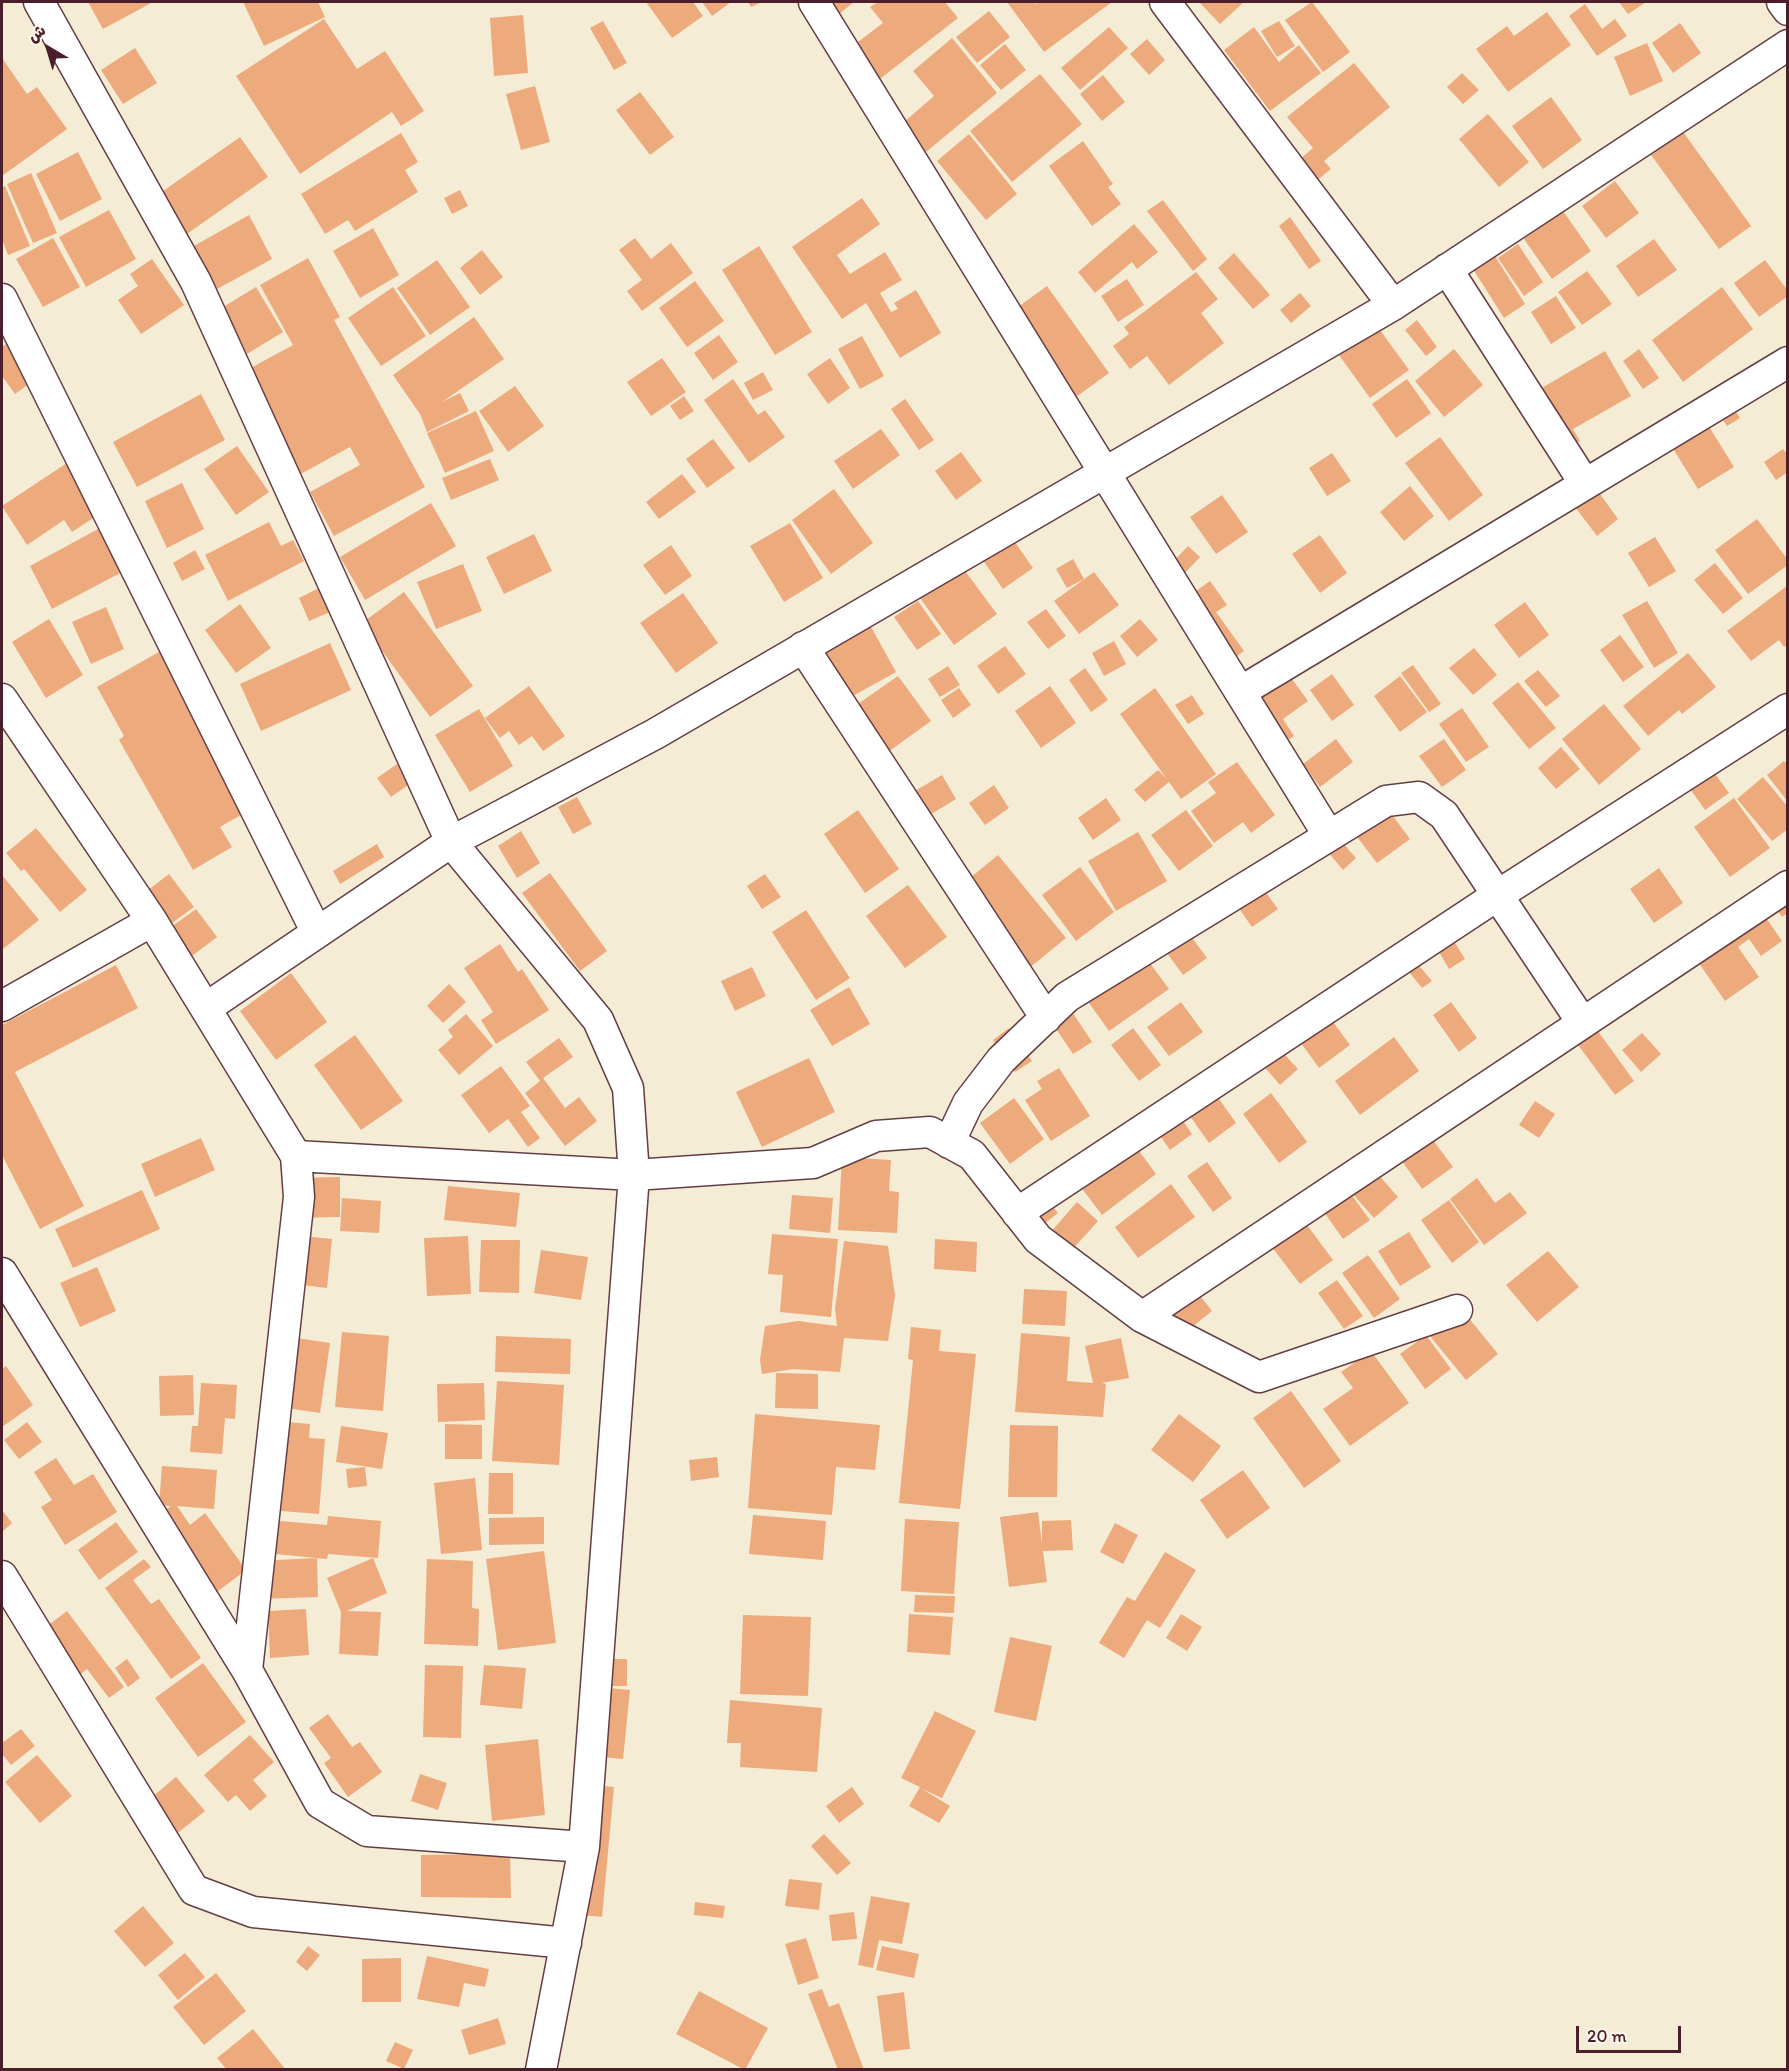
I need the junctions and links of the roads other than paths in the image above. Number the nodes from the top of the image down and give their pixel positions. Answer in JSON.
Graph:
{"nodes":[{"id":1,"x":39,"y":2,"type":"edge"},
{"id":2,"x":814,"y":2,"type":"edge"},
{"id":3,"x":1165,"y":2,"type":"edge"},
{"id":4,"x":1782,"y":2,"type":"edge"},
{"id":5,"x":1788,"y":9,"type":"edge"},
{"id":6,"x":1788,"y":45,"type":"edge"},
{"id":7,"x":1447,"y":269,"type":"junction"},
{"id":8,"x":2,"y":299,"type":"edge"},
{"id":9,"x":1393,"y":305,"type":"junction"},
{"id":10,"x":1788,"y":362,"type":"edge"},
{"id":11,"x":1105,"y":472,"type":"junction"},
{"id":12,"x":1585,"y":484,"type":"junction"},
{"id":13,"x":803,"y":647,"type":"junction"},
{"id":14,"x":1240,"y":692,"type":"junction"},
{"id":15,"x":2,"y":699,"type":"edge"},
{"id":16,"x":1788,"y":709,"type":"edge"},
{"id":17,"x":1329,"y":836,"type":"junction"},
{"id":18,"x":451,"y":842,"type":"junction"},
{"id":19,"x":1788,"y":886,"type":"edge"},
{"id":20,"x":1498,"y":895,"type":"junction"},
{"id":21,"x":152,"y":921,"type":"junction"},
{"id":22,"x":317,"y":933,"type":"junction"},
{"id":23,"x":6,"y":992,"type":"edge"},
{"id":24,"x":206,"y":1008,"type":"junction"},
{"id":25,"x":1046,"y":1018,"type":"junction"},
{"id":26,"x":1582,"y":1022,"type":"junction"},
{"id":27,"x":949,"y":1143,"type":"junction"},
{"id":28,"x":296,"y":1156,"type":"junction"},
{"id":29,"x":634,"y":1175,"type":"junction"},
{"id":30,"x":1017,"y":1212,"type":"junction"},
{"id":31,"x":2,"y":1273,"type":"edge"},
{"id":32,"x":1456,"y":1310,"type":"dead end"},
{"id":33,"x":1142,"y":1317,"type":"junction"},
{"id":34,"x":2,"y":1576,"type":"edge"},
{"id":35,"x":247,"y":1671,"type":"junction"},
{"id":36,"x":584,"y":1846,"type":"junction"},
{"id":37,"x":566,"y":1943,"type":"junction"},
{"id":38,"x":541,"y":2070,"type":"edge"}],
"edges":[{"from":1,"to":18,"type":"street"},
{"from":2,"to":11,"type":"street"},
{"from":3,"to":9,"type":"street"},
{"from":4,"to":5,"type":"street"},
{"from":6,"to":7,"type":"street"},
{"from":7,"to":9,"type":"street"},
{"from":7,"to":12,"type":"street"},
{"from":8,"to":22,"type":"street"},
{"from":9,"to":11,"type":"street"},
{"from":10,"to":12,"type":"street"},
{"from":11,"to":13,"type":"street"},
{"from":11,"to":14,"type":"street"},
{"from":12,"to":14,"type":"street"},
{"from":13,"to":18,"type":"street"},
{"from":13,"to":25,"type":"street"},
{"from":14,"to":17,"type":"street"},
{"from":15,"to":21,"type":"street"},
{"from":16,"to":20,"type":"street"},
{"from":17,"to":20,"type":"street"},
{"from":17,"to":25,"type":"street"},
{"from":18,"to":22,"type":"street"},
{"from":18,"to":29,"type":"street"},
{"from":19,"to":26,"type":"street"},
{"from":20,"to":26,"type":"street"},
{"from":20,"to":30,"type":"street"},
{"from":21,"to":23,"type":"street"},
{"from":21,"to":24,"type":"street"},
{"from":22,"to":24,"type":"street"},
{"from":24,"to":28,"type":"street"},
{"from":25,"to":27,"type":"street"},
{"from":26,"to":33,"type":"street"},
{"from":27,"to":29,"type":"street"},
{"from":27,"to":30,"type":"street"},
{"from":28,"to":29,"type":"street"},
{"from":28,"to":35,"type":"street"},
{"from":29,"to":36,"type":"street"},
{"from":30,"to":33,"type":"street"},
{"from":31,"to":35,"type":"street"},
{"from":32,"to":33,"type":"street"},
{"from":34,"to":37,"type":"street"},
{"from":35,"to":36,"type":"street"},
{"from":36,"to":37,"type":"street"},
{"from":37,"to":38,"type":"street"}]}
